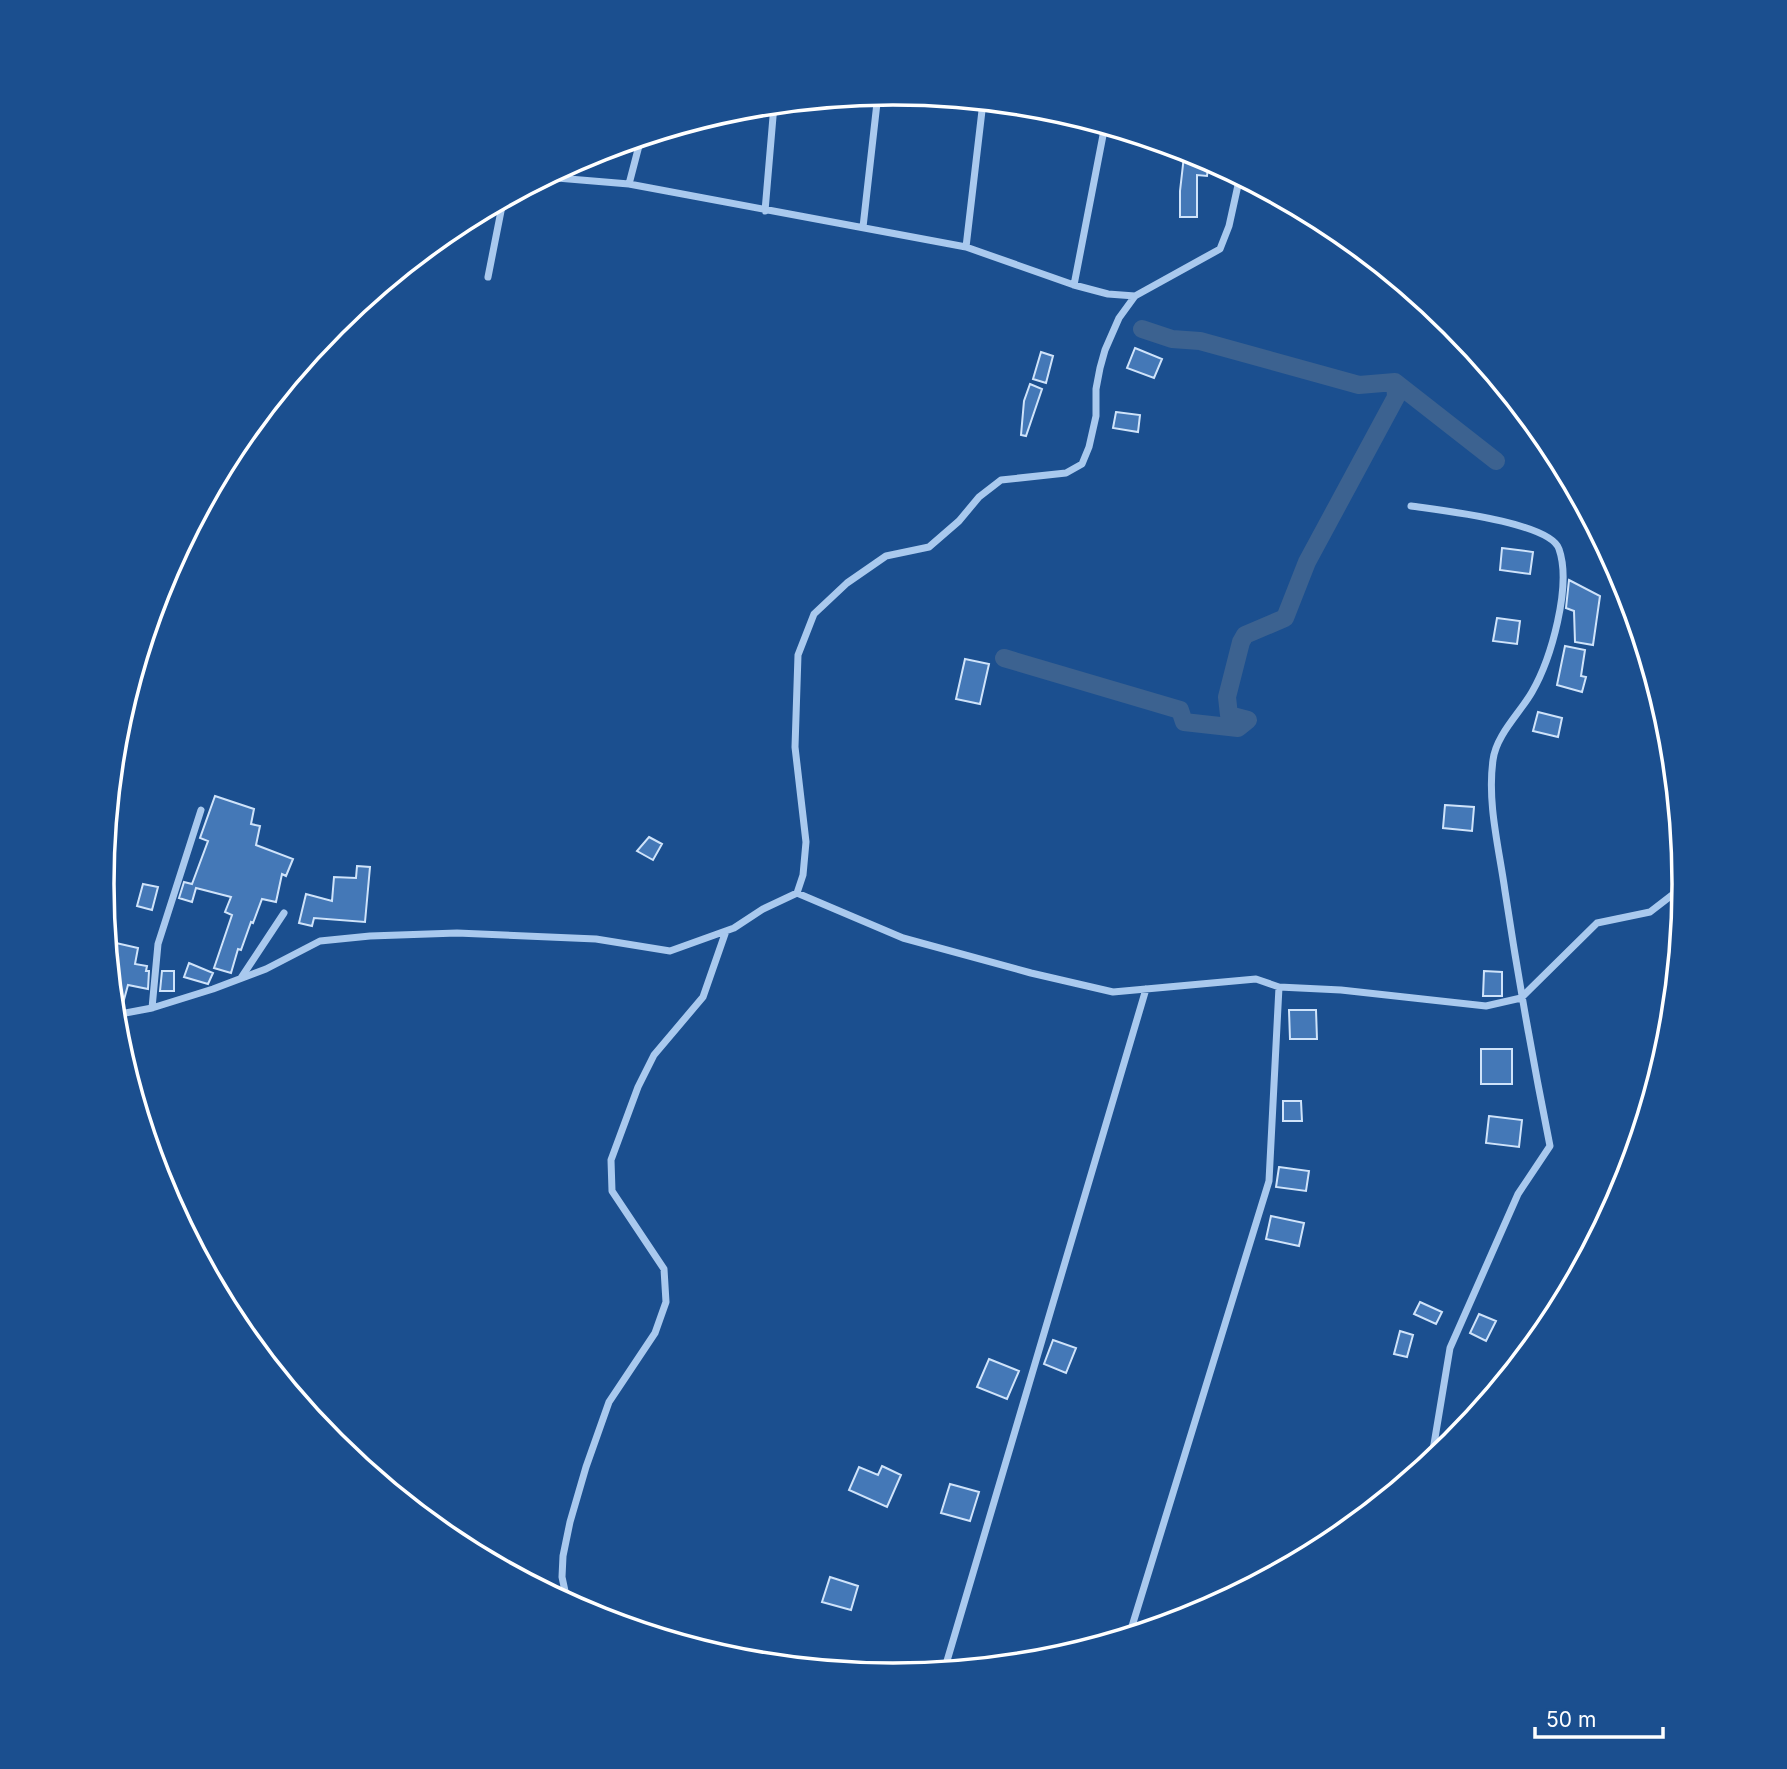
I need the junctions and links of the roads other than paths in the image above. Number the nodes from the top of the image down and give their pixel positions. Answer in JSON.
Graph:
{"nodes":[{"id":1,"x":877,"y":106,"type":"edge"},
{"id":2,"x":982,"y":111,"type":"edge"},
{"id":3,"x":773,"y":115,"type":"edge"},
{"id":4,"x":1103,"y":134,"type":"edge"},
{"id":5,"x":638,"y":148,"type":"edge"},
{"id":6,"x":563,"y":179,"type":"edge"},
{"id":7,"x":629,"y":184,"type":"junction"},
{"id":8,"x":1238,"y":185,"type":"edge"},
{"id":9,"x":501,"y":211,"type":"edge"},
{"id":10,"x":765,"y":211,"type":"junction"},
{"id":11,"x":863,"y":227,"type":"junction"},
{"id":12,"x":966,"y":247,"type":"junction"},
{"id":13,"x":488,"y":277,"type":"dead end"},
{"id":14,"x":1074,"y":285,"type":"junction"},
{"id":15,"x":1135,"y":296,"type":"junction"},
{"id":16,"x":1411,"y":506,"type":"dead end"},
{"id":17,"x":201,"y":810,"type":"dead end"},
{"id":18,"x":797,"y":893,"type":"junction"},
{"id":19,"x":1673,"y":895,"type":"edge"},
{"id":20,"x":284,"y":914,"type":"dead end"},
{"id":21,"x":726,"y":930,"type":"junction"},
{"id":22,"x":241,"y":979,"type":"junction"},
{"id":23,"x":1279,"y":987,"type":"junction"},
{"id":24,"x":1146,"y":989,"type":"junction"},
{"id":25,"x":1521,"y":998,"type":"junction"},
{"id":26,"x":152,"y":1008,"type":"junction"},
{"id":27,"x":125,"y":1013,"type":"edge"},
{"id":28,"x":1435,"y":1446,"type":"edge"},
{"id":29,"x":565,"y":1591,"type":"edge"},
{"id":30,"x":1132,"y":1626,"type":"edge"},
{"id":31,"x":947,"y":1662,"type":"edge"}],
"edges":[{"from":1,"to":11,"type":"street"},
{"from":2,"to":12,"type":"street"},
{"from":3,"to":10,"type":"street"},
{"from":4,"to":14,"type":"street"},
{"from":5,"to":7,"type":"street"},
{"from":6,"to":7,"type":"street"},
{"from":7,"to":10,"type":"street"},
{"from":8,"to":15,"type":"street"},
{"from":9,"to":13,"type":"street"},
{"from":10,"to":11,"type":"street"},
{"from":11,"to":12,"type":"street"},
{"from":12,"to":14,"type":"street"},
{"from":14,"to":15,"type":"street"},
{"from":15,"to":18,"type":"street"},
{"from":16,"to":25,"type":"street"},
{"from":17,"to":26,"type":"street"},
{"from":18,"to":21,"type":"street"},
{"from":18,"to":24,"type":"street"},
{"from":19,"to":25,"type":"street"},
{"from":20,"to":22,"type":"street"},
{"from":21,"to":22,"type":"street"},
{"from":21,"to":29,"type":"street"},
{"from":22,"to":26,"type":"street"},
{"from":23,"to":24,"type":"street"},
{"from":23,"to":25,"type":"street"},
{"from":23,"to":30,"type":"street"},
{"from":24,"to":31,"type":"street"},
{"from":25,"to":28,"type":"street"},
{"from":26,"to":27,"type":"street"}]}
